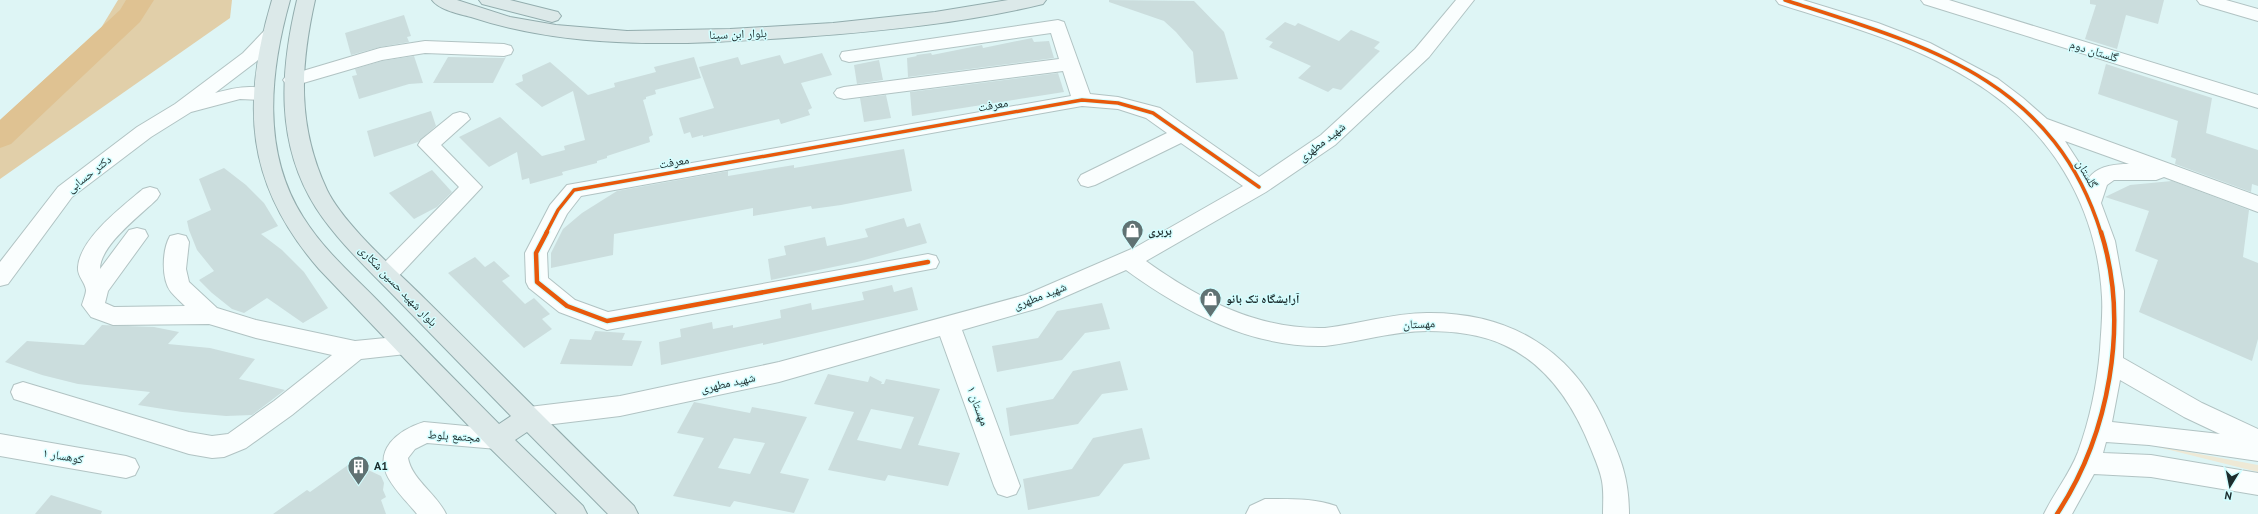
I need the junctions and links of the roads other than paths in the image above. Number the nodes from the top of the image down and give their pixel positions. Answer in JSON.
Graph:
{"nodes":[{"id":1,"x":281,"y":0,"type":"edge"},
{"id":2,"x":306,"y":0,"type":"edge"},
{"id":3,"x":441,"y":0,"type":"edge"},
{"id":4,"x":491,"y":0,"type":"edge"},
{"id":5,"x":977,"y":0,"type":"edge"},
{"id":6,"x":1037,"y":0,"type":"edge"},
{"id":7,"x":1465,"y":0,"type":"edge"},
{"id":8,"x":1785,"y":0,"type":"edge"},
{"id":9,"x":1930,"y":0,"type":"edge"},
{"id":10,"x":2206,"y":0,"type":"edge"},
{"id":11,"x":2258,"y":15,"type":"edge"},
{"id":12,"x":271,"y":35,"type":"junction"},
{"id":13,"x":504,"y":50,"type":"dead end"},
{"id":14,"x":849,"y":56,"type":"dead end"},
{"id":15,"x":1070,"y":64,"type":"junction"},
{"id":16,"x":293,"y":80,"type":"junction"},
{"id":17,"x":844,"y":93,"type":"dead end"},
{"id":18,"x":262,"y":94,"type":"junction"},
{"id":19,"x":1082,"y":100,"type":"junction"},
{"id":20,"x":2258,"y":102,"type":"edge"},
{"id":21,"x":182,"y":109,"type":"junction"},
{"id":22,"x":460,"y":119,"type":"dead end"},
{"id":23,"x":2038,"y":123,"type":"junction"},
{"id":24,"x":1182,"y":134,"type":"junction"},
{"id":25,"x":2178,"y":175,"type":"junction"},
{"id":26,"x":1088,"y":180,"type":"dead end"},
{"id":27,"x":1259,"y":187,"type":"junction"},
{"id":28,"x":150,"y":194,"type":"dead end"},
{"id":29,"x":2091,"y":202,"type":"junction"},
{"id":30,"x":2258,"y":204,"type":"edge"},
{"id":31,"x":137,"y":236,"type":"dead end"},
{"id":32,"x":178,"y":242,"type":"dead end"},
{"id":33,"x":1128,"y":260,"type":"junction"},
{"id":34,"x":928,"y":262,"type":"dead end"},
{"id":35,"x":386,"y":274,"type":"junction"},
{"id":36,"x":0,"y":278,"type":"edge"},
{"id":37,"x":96,"y":289,"type":"junction"},
{"id":38,"x":209,"y":315,"type":"junction"},
{"id":39,"x":948,"y":325,"type":"junction"},
{"id":40,"x":406,"y":344,"type":"junction"},
{"id":41,"x":354,"y":350,"type":"junction"},
{"id":42,"x":2111,"y":363,"type":"junction"},
{"id":43,"x":23,"y":392,"type":"dead end"},
{"id":44,"x":529,"y":417,"type":"junction"},
{"id":45,"x":2097,"y":431,"type":"junction"},
{"id":46,"x":497,"y":439,"type":"junction"},
{"id":47,"x":2258,"y":441,"type":"edge"},
{"id":48,"x":0,"y":445,"type":"edge"},
{"id":49,"x":2258,"y":450,"type":"edge"},
{"id":50,"x":2086,"y":463,"type":"junction"},
{"id":51,"x":126,"y":467,"type":"dead end"},
{"id":52,"x":2258,"y":484,"type":"edge"},
{"id":53,"x":1007,"y":486,"type":"dead end"},
{"id":54,"x":433,"y":514,"type":"edge"},
{"id":55,"x":574,"y":514,"type":"edge"},
{"id":56,"x":625,"y":514,"type":"edge"},
{"id":57,"x":1259,"y":514,"type":"edge"},
{"id":58,"x":1327,"y":514,"type":"edge"},
{"id":59,"x":1616,"y":514,"type":"edge"},
{"id":60,"x":2057,"y":514,"type":"edge"}],
"edges":[{"from":1,"to":12,"type":"main road"},
{"from":2,"to":16,"type":"main road","name":"بلوار شهید حسین شکاری"},
{"from":3,"to":6,"type":"main road","name":"بلوار ابن سینا"},
{"from":4,"to":5,"type":"main road","name":"بلوار ابن سینا"},
{"from":7,"to":27,"type":"street","name":"شهید مطهری"},
{"from":8,"to":23,"type":"street","name":"گلستان"},
{"from":9,"to":20,"type":"street","name":"گلستان دوم"},
{"from":10,"to":11,"type":"street"},
{"from":12,"to":18,"type":"main road"},
{"from":12,"to":21,"type":"street"},
{"from":13,"to":16,"type":"street"},
{"from":14,"to":15,"type":"street"},
{"from":15,"to":17,"type":"street"},
{"from":15,"to":19,"type":"street"},
{"from":16,"to":35,"type":"main road","name":"بلوار شهید حسین شکاری"},
{"from":18,"to":21,"type":"street"},
{"from":18,"to":40,"type":"main road"},
{"from":19,"to":24,"type":"street","name":"معرفت"},
{"from":19,"to":34,"type":"street","name":"معرفت"},
{"from":21,"to":36,"type":"street","name":"دکتر حسابی"},
{"from":22,"to":35,"type":"street"},
{"from":23,"to":25,"type":"street"},
{"from":23,"to":29,"type":"street","name":"گلستان"},
{"from":24,"to":26,"type":"street"},
{"from":24,"to":27,"type":"street","name":"معرفت"},
{"from":25,"to":29,"type":"street"},
{"from":25,"to":30,"type":"street"},
{"from":27,"to":33,"type":"street","name":"شهید مطهری"},
{"from":28,"to":37,"type":"street"},
{"from":29,"to":42,"type":"street","name":"گلستان"},
{"from":31,"to":37,"type":"street"},
{"from":32,"to":38,"type":"street"},
{"from":33,"to":39,"type":"street","name":"شهید مطهری"},
{"from":33,"to":59,"type":"street","name":"مهستان"},
{"from":35,"to":44,"type":"main road","name":"بلوار شهید حسین شکاری"},
{"from":37,"to":38,"type":"street"},
{"from":38,"to":41,"type":"street"},
{"from":39,"to":44,"type":"street","name":"شهید مطهری"},
{"from":39,"to":53,"type":"street","name":"مهستان ۱"},
{"from":40,"to":41,"type":"street"},
{"from":40,"to":46,"type":"main road"},
{"from":41,"to":43,"type":"street"},
{"from":42,"to":45,"type":"street","name":"گلستان"},
{"from":42,"to":47,"type":"street"},
{"from":44,"to":46,"type":"main road"},
{"from":44,"to":56,"type":"main road","name":"بلوار شهید حسین شکاری"},
{"from":45,"to":49,"type":"street"},
{"from":45,"to":50,"type":"street","name":"گلستان"},
{"from":46,"to":54,"type":"street","name":"مجتمع بلوط"},
{"from":46,"to":55,"type":"main road"},
{"from":48,"to":51,"type":"street","name":"کوهسار ۱"},
{"from":50,"to":52,"type":"street"},
{"from":50,"to":60,"type":"street","name":"گلستان"},
{"from":57,"to":58,"type":"street"}]}
